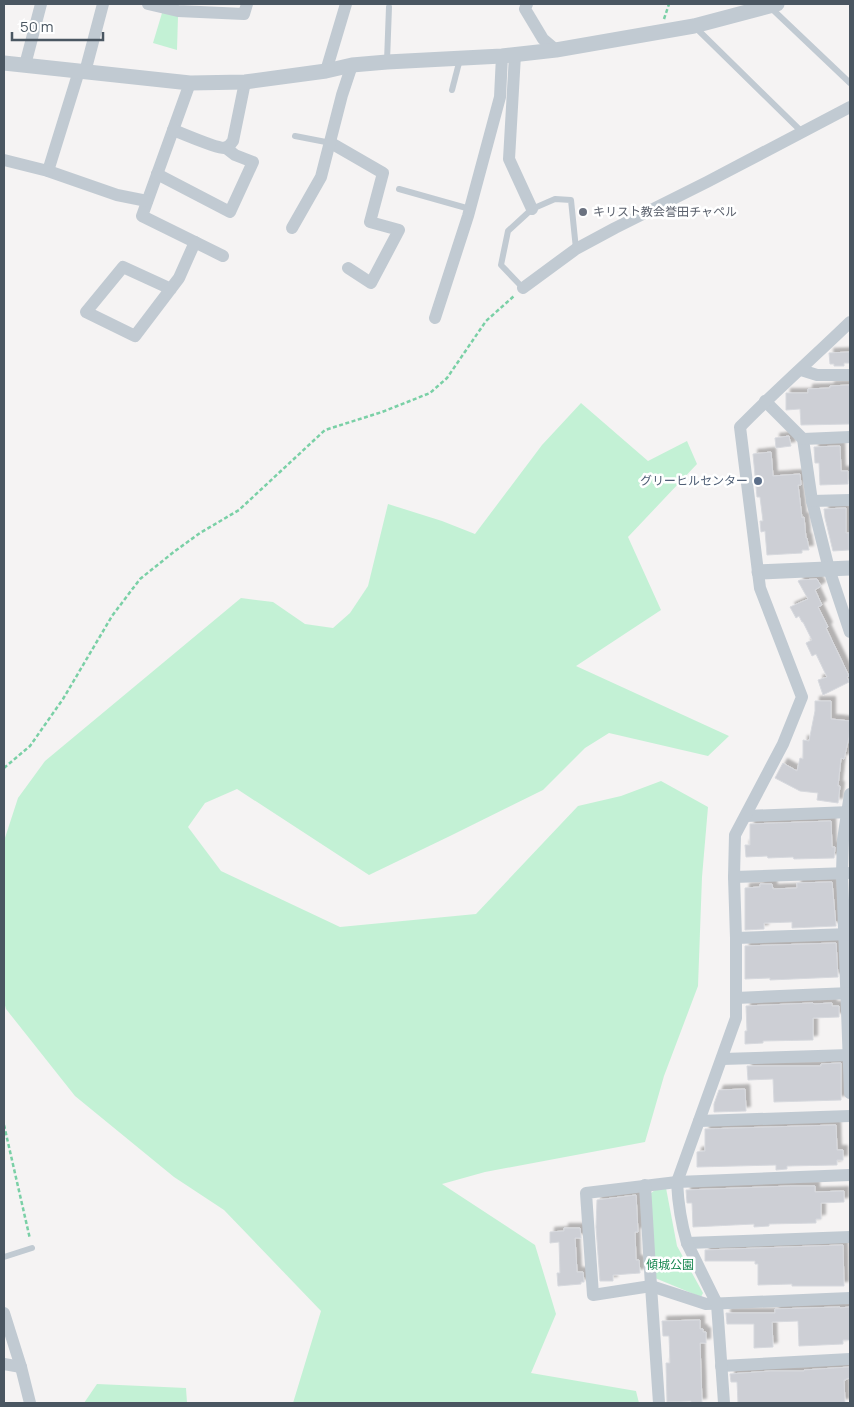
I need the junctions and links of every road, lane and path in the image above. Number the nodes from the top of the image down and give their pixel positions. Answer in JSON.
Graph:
{"nodes":[{"id":1,"x":41,"y":4,"type":"edge"},
{"id":2,"x":103,"y":4,"type":"edge"},
{"id":3,"x":148,"y":4,"type":"edge"},
{"id":4,"x":247,"y":4,"type":"edge"},
{"id":5,"x":346,"y":4,"type":"edge"},
{"id":6,"x":526,"y":4,"type":"edge"},
{"id":7,"x":773,"y":5,"type":"edge"},
{"id":8,"x":389,"y":7,"type":"dead end"},
{"id":9,"x":694,"y":26,"type":"junction"},
{"id":10,"x":556,"y":50,"type":"junction"},
{"id":11,"x":508,"y":55,"type":"junction"},
{"id":12,"x":460,"y":58,"type":"junction"},
{"id":13,"x":387,"y":62,"type":"junction"},
{"id":14,"x":4,"y":63,"type":"edge"},
{"id":15,"x":25,"y":65,"type":"junction"},
{"id":16,"x":352,"y":65,"type":"junction"},
{"id":17,"x":82,"y":71,"type":"junction"},
{"id":18,"x":326,"y":71,"type":"junction"},
{"id":19,"x":245,"y":82,"type":"junction"},
{"id":20,"x":190,"y":83,"type":"junction"},
{"id":21,"x":850,"y":83,"type":"edge"},
{"id":22,"x":452,"y":90,"type":"dead end"},
{"id":23,"x":850,"y":107,"type":"edge"},
{"id":24,"x":174,"y":130,"type":"junction"},
{"id":25,"x":802,"y":133,"type":"junction"},
{"id":26,"x":295,"y":136,"type":"dead end"},
{"id":27,"x":330,"y":143,"type":"junction"},
{"id":28,"x":226,"y":148,"type":"junction"},
{"id":29,"x":4,"y":160,"type":"edge"},
{"id":30,"x":48,"y":171,"type":"junction"},
{"id":31,"x":157,"y":174,"type":"junction"},
{"id":32,"x":399,"y":190,"type":"dead end"},
{"id":33,"x":147,"y":201,"type":"junction"},
{"id":34,"x":532,"y":208,"type":"junction"},
{"id":35,"x":470,"y":209,"type":"junction"},
{"id":36,"x":292,"y":228,"type":"dead end"},
{"id":37,"x":195,"y":242,"type":"junction"},
{"id":38,"x":576,"y":249,"type":"junction"},
{"id":39,"x":223,"y":256,"type":"dead end"},
{"id":40,"x":348,"y":268,"type":"dead end"},
{"id":41,"x":523,"y":288,"type":"junction"},
{"id":42,"x":171,"y":289,"type":"junction"},
{"id":43,"x":435,"y":318,"type":"dead end"},
{"id":44,"x":850,"y":322,"type":"edge"},
{"id":45,"x":801,"y":370,"type":"junction"},
{"id":46,"x":850,"y":375,"type":"edge"},
{"id":47,"x":765,"y":401,"type":"junction"},
{"id":48,"x":850,"y":437,"type":"edge"},
{"id":49,"x":803,"y":439,"type":"junction"},
{"id":50,"x":850,"y":500,"type":"edge"},
{"id":51,"x":812,"y":501,"type":"junction"},
{"id":52,"x":850,"y":568,"type":"edge"},
{"id":53,"x":829,"y":569,"type":"junction"},
{"id":54,"x":758,"y":572,"type":"junction"},
{"id":55,"x":850,"y":629,"type":"edge"},
{"id":56,"x":4,"y":768,"type":"edge"},
{"id":57,"x":850,"y":794,"type":"edge"},
{"id":58,"x":849,"y":812,"type":"edge"},
{"id":59,"x":746,"y":816,"type":"junction"},
{"id":60,"x":846,"y":873,"type":"edge"},
{"id":61,"x":734,"y":877,"type":"junction"},
{"id":62,"x":847,"y":934,"type":"edge"},
{"id":63,"x":736,"y":938,"type":"junction"},
{"id":64,"x":848,"y":994,"type":"edge"},
{"id":65,"x":736,"y":998,"type":"junction"},
{"id":66,"x":850,"y":1055,"type":"edge"},
{"id":67,"x":722,"y":1059,"type":"junction"},
{"id":68,"x":850,"y":1093,"type":"edge"},
{"id":69,"x":850,"y":1116,"type":"edge"},
{"id":70,"x":699,"y":1121,"type":"junction"},
{"id":71,"x":4,"y":1125,"type":"edge"},
{"id":72,"x":850,"y":1175,"type":"edge"},
{"id":73,"x":677,"y":1182,"type":"junction"},
{"id":74,"x":646,"y":1186,"type":"junction"},
{"id":75,"x":850,"y":1237,"type":"edge"},
{"id":76,"x":687,"y":1243,"type":"junction"},
{"id":77,"x":32,"y":1248,"type":"joint"},
{"id":78,"x":4,"y":1256,"type":"edge"},
{"id":79,"x":650,"y":1286,"type":"junction"},
{"id":80,"x":850,"y":1298,"type":"edge"},
{"id":81,"x":717,"y":1304,"type":"junction"},
{"id":82,"x":4,"y":1313,"type":"edge"},
{"id":83,"x":850,"y":1359,"type":"edge"},
{"id":84,"x":4,"y":1364,"type":"edge"},
{"id":85,"x":721,"y":1366,"type":"junction"},
{"id":86,"x":21,"y":1367,"type":"junction"},
{"id":87,"x":30,"y":1403,"type":"edge"},
{"id":88,"x":659,"y":1403,"type":"edge"},
{"id":89,"x":724,"y":1403,"type":"edge"}],
"edges":[{"from":1,"to":15,"type":"street"},
{"from":2,"to":17,"type":"street"},
{"from":3,"to":4,"type":"street"},
{"from":5,"to":18,"type":"street"},
{"from":6,"to":10,"type":"street"},
{"from":7,"to":9,"type":"street"},
{"from":7,"to":21,"type":"lane"},
{"from":8,"to":13,"type":"lane"},
{"from":9,"to":10,"type":"street"},
{"from":9,"to":25,"type":"lane"},
{"from":10,"to":11,"type":"street"},
{"from":11,"to":12,"type":"street"},
{"from":11,"to":34,"type":"street"},
{"from":11,"to":35,"type":"street"},
{"from":12,"to":13,"type":"street"},
{"from":12,"to":22,"type":"lane"},
{"from":13,"to":16,"type":"street"},
{"from":14,"to":15,"type":"street"},
{"from":15,"to":17,"type":"street"},
{"from":16,"to":18,"type":"street"},
{"from":16,"to":27,"type":"street"},
{"from":17,"to":20,"type":"street"},
{"from":17,"to":30,"type":"street"},
{"from":18,"to":19,"type":"street"},
{"from":19,"to":20,"type":"street"},
{"from":19,"to":28,"type":"street"},
{"from":20,"to":24,"type":"street"},
{"from":23,"to":25,"type":"street"},
{"from":24,"to":28,"type":"street"},
{"from":24,"to":31,"type":"street"},
{"from":25,"to":38,"type":"street"},
{"from":26,"to":27,"type":"lane"},
{"from":27,"to":36,"type":"street"},
{"from":27,"to":40,"type":"street"},
{"from":28,"to":31,"type":"street"},
{"from":29,"to":30,"type":"street"},
{"from":30,"to":33,"type":"street"},
{"from":31,"to":33,"type":"street"},
{"from":32,"to":35,"type":"lane"},
{"from":33,"to":37,"type":"street"},
{"from":34,"to":38,"type":"lane"},
{"from":34,"to":41,"type":"lane"},
{"from":35,"to":43,"type":"street"},
{"from":37,"to":39,"type":"street"},
{"from":37,"to":42,"type":"street"},
{"from":38,"to":41,"type":"street"},
{"from":41,"to":56,"type":"path"},
{"from":42,"to":42,"type":"street"},
{"from":44,"to":45,"type":"street"},
{"from":45,"to":46,"type":"street"},
{"from":45,"to":47,"type":"street"},
{"from":47,"to":49,"type":"street"},
{"from":47,"to":54,"type":"street"},
{"from":48,"to":49,"type":"street"},
{"from":49,"to":51,"type":"street"},
{"from":50,"to":51,"type":"street"},
{"from":51,"to":53,"type":"street"},
{"from":52,"to":53,"type":"street"},
{"from":53,"to":54,"type":"street"},
{"from":53,"to":55,"type":"street"},
{"from":54,"to":59,"type":"street"},
{"from":57,"to":58,"type":"street"},
{"from":58,"to":59,"type":"street"},
{"from":58,"to":60,"type":"street"},
{"from":59,"to":61,"type":"street"},
{"from":60,"to":61,"type":"street"},
{"from":60,"to":62,"type":"street"},
{"from":61,"to":63,"type":"street"},
{"from":62,"to":63,"type":"street"},
{"from":62,"to":64,"type":"street"},
{"from":63,"to":65,"type":"street"},
{"from":64,"to":65,"type":"street"},
{"from":64,"to":66,"type":"street"},
{"from":65,"to":67,"type":"street"},
{"from":66,"to":67,"type":"street"},
{"from":66,"to":68,"type":"street"},
{"from":67,"to":70,"type":"street"},
{"from":69,"to":70,"type":"street"},
{"from":70,"to":73,"type":"street"},
{"from":71,"to":77,"type":"path"},
{"from":72,"to":73,"type":"street"},
{"from":73,"to":74,"type":"street"},
{"from":73,"to":76,"type":"street"},
{"from":74,"to":79,"type":"street"},
{"from":74,"to":79,"type":"street"},
{"from":75,"to":76,"type":"street"},
{"from":76,"to":81,"type":"street"},
{"from":77,"to":78,"type":"lane"},
{"from":79,"to":81,"type":"street"},
{"from":79,"to":88,"type":"street"},
{"from":80,"to":81,"type":"street"},
{"from":81,"to":85,"type":"street"},
{"from":82,"to":86,"type":"street"},
{"from":83,"to":85,"type":"street"},
{"from":84,"to":86,"type":"street"},
{"from":85,"to":89,"type":"street"},
{"from":86,"to":87,"type":"street"}]}
